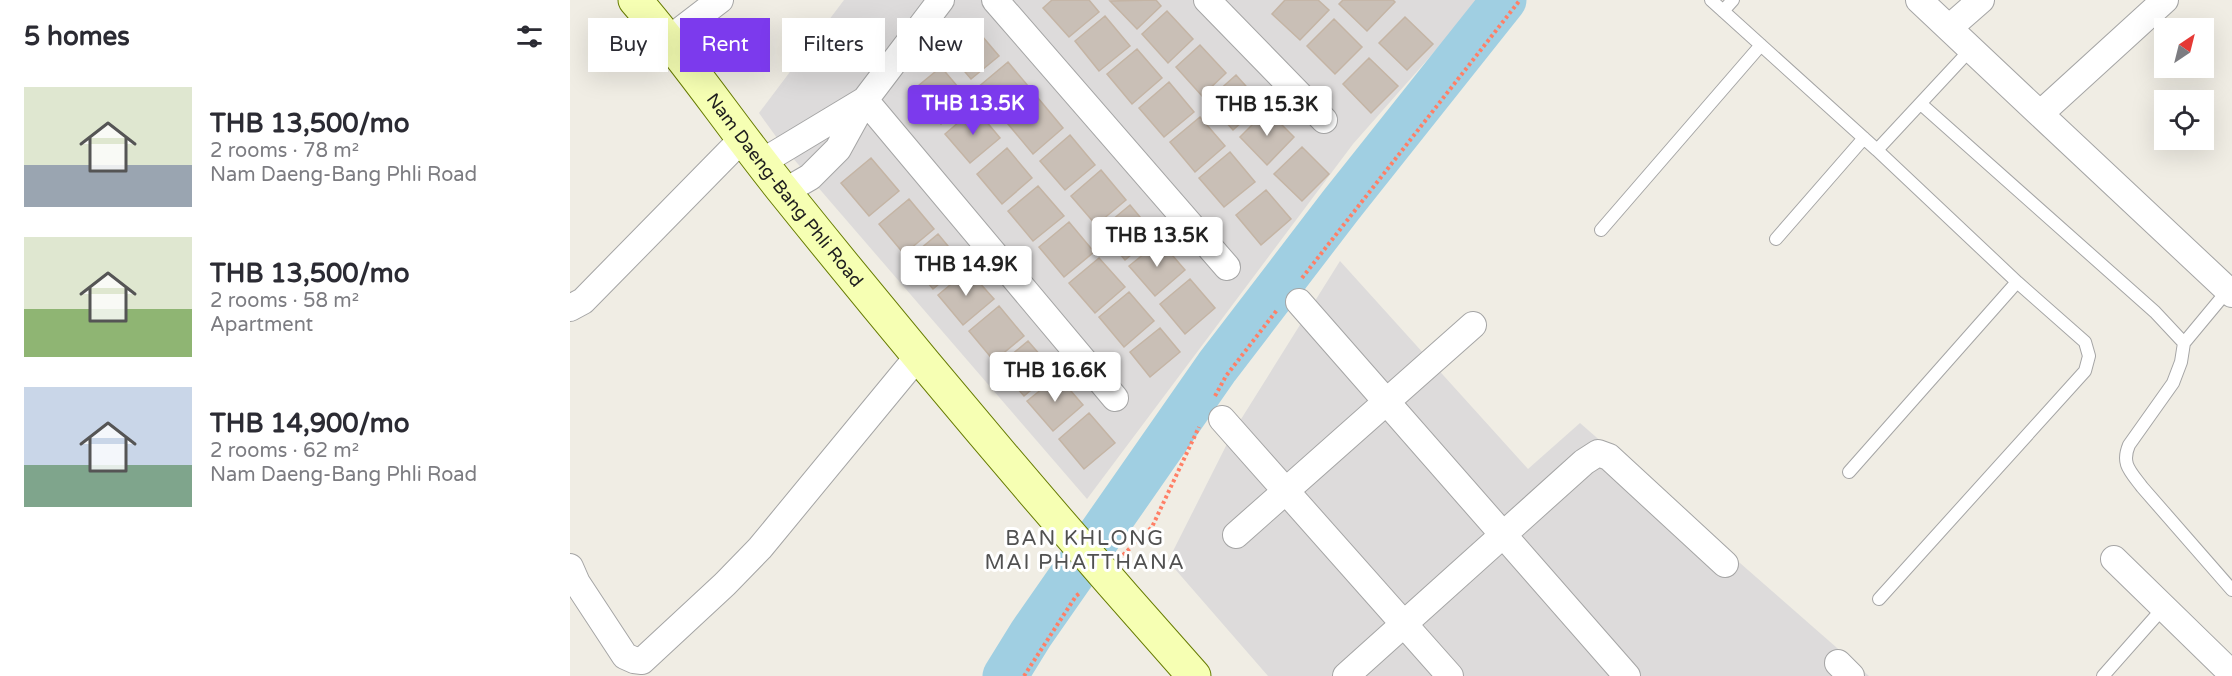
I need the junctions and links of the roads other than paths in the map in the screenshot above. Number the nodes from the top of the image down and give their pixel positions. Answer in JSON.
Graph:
{"nodes":[{"id":1,"x":635,"y":0,"type":"edge"},
{"id":2,"x":720,"y":0,"type":"edge"},
{"id":3,"x":941,"y":0,"type":"edge"},
{"id":4,"x":995,"y":0,"type":"edge"},
{"id":5,"x":1207,"y":0,"type":"edge"},
{"id":6,"x":1711,"y":0,"type":"edge"},
{"id":7,"x":1733,"y":0,"type":"edge"},
{"id":8,"x":1981,"y":0,"type":"edge"},
{"id":9,"x":2165,"y":0,"type":"edge"},
{"id":10,"x":1922,"y":1,"type":"edge"},
{"id":11,"x":1723,"y":11,"type":"junction"},
{"id":12,"x":1950,"y":28,"type":"junction"},
{"id":13,"x":669,"y":39,"type":"junction"},
{"id":14,"x":1761,"y":45,"type":"junction"},
{"id":15,"x":1971,"y":49,"type":"junction"},
{"id":16,"x":866,"y":100,"type":"junction"},
{"id":17,"x":1921,"y":104,"type":"junction"},
{"id":18,"x":2040,"y":114,"type":"junction"},
{"id":19,"x":1324,"y":120,"type":"dead end"},
{"id":20,"x":1864,"y":138,"type":"junction"},
{"id":21,"x":753,"y":150,"type":"junction"},
{"id":22,"x":1877,"y":150,"type":"junction"},
{"id":23,"x":784,"y":192,"type":"junction"},
{"id":24,"x":1601,"y":230,"type":"dead end"},
{"id":25,"x":1776,"y":239,"type":"dead end"},
{"id":26,"x":1227,"y":267,"type":"dead end"},
{"id":27,"x":2017,"y":282,"type":"junction"},
{"id":28,"x":2230,"y":292,"type":"edge"},
{"id":29,"x":1292,"y":297,"type":"road end"},
{"id":30,"x":570,"y":308,"type":"edge"},
{"id":31,"x":1473,"y":325,"type":"dead end"},
{"id":32,"x":2184,"y":343,"type":"junction"},
{"id":33,"x":920,"y":355,"type":"junction"},
{"id":34,"x":1115,"y":398,"type":"dead end"},
{"id":35,"x":1387,"y":402,"type":"junction"},
{"id":36,"x":1212,"y":416,"type":"road end"},
{"id":37,"x":1849,"y":472,"type":"dead end"},
{"id":38,"x":1287,"y":490,"type":"junction"},
{"id":39,"x":1502,"y":533,"type":"junction"},
{"id":40,"x":1236,"y":535,"type":"dead end"},
{"id":41,"x":2114,"y":558,"type":"dead end"},
{"id":42,"x":1725,"y":564,"type":"dead end"},
{"id":43,"x":570,"y":567,"type":"edge"},
{"id":44,"x":2232,"y":590,"type":"edge"},
{"id":45,"x":1879,"y":599,"type":"dead end"},
{"id":46,"x":2164,"y":607,"type":"junction"},
{"id":47,"x":1405,"y":623,"type":"junction"},
{"id":48,"x":1623,"y":674,"type":"edge"},
{"id":49,"x":2232,"y":674,"type":"edge"},
{"id":50,"x":1194,"y":676,"type":"edge"},
{"id":51,"x":1346,"y":676,"type":"edge"},
{"id":52,"x":1450,"y":676,"type":"edge"},
{"id":53,"x":2103,"y":676,"type":"edge"}],
"edges":[{"from":1,"to":13,"type":"main road","name":"Nam Daeng-Bang Phli Road"},
{"from":2,"to":13,"type":"street"},
{"from":3,"to":16,"type":"street"},
{"from":4,"to":26,"type":"street"},
{"from":5,"to":19,"type":"street"},
{"from":6,"to":11,"type":"lane"},
{"from":7,"to":11,"type":"lane"},
{"from":8,"to":12,"type":"street"},
{"from":9,"to":18,"type":"street"},
{"from":10,"to":12,"type":"street"},
{"from":11,"to":14,"type":"lane"},
{"from":12,"to":15,"type":"street"},
{"from":13,"to":21,"type":"main road","name":"Nam Daeng-Bang Phli Road"},
{"from":14,"to":20,"type":"lane"},
{"from":14,"to":24,"type":"lane"},
{"from":15,"to":17,"type":"lane"},
{"from":15,"to":18,"type":"street"},
{"from":16,"to":21,"type":"street"},
{"from":16,"to":23,"type":"street"},
{"from":16,"to":34,"type":"street"},
{"from":17,"to":22,"type":"lane"},
{"from":17,"to":32,"type":"lane"},
{"from":18,"to":28,"type":"street"},
{"from":20,"to":22,"type":"lane"},
{"from":20,"to":25,"type":"lane"},
{"from":21,"to":23,"type":"main road","name":"Nam Daeng-Bang Phli Road"},
{"from":21,"to":30,"type":"street"},
{"from":22,"to":27,"type":"lane"},
{"from":23,"to":33,"type":"main road","name":"Nam Daeng-Bang Phli Road"},
{"from":27,"to":37,"type":"lane"},
{"from":27,"to":45,"type":"lane"},
{"from":28,"to":32,"type":"lane"},
{"from":29,"to":35,"type":"street"},
{"from":31,"to":35,"type":"street"},
{"from":32,"to":44,"type":"lane"},
{"from":33,"to":43,"type":"street"},
{"from":33,"to":50,"type":"main road","name":"Nam Daeng-Bang Phli Road"},
{"from":35,"to":38,"type":"street"},
{"from":35,"to":39,"type":"street"},
{"from":36,"to":38,"type":"street"},
{"from":38,"to":40,"type":"street"},
{"from":38,"to":47,"type":"street"},
{"from":39,"to":42,"type":"street"},
{"from":39,"to":47,"type":"street"},
{"from":39,"to":48,"type":"street"},
{"from":41,"to":46,"type":"street"},
{"from":46,"to":49,"type":"street"},
{"from":46,"to":53,"type":"lane"},
{"from":47,"to":51,"type":"street"},
{"from":47,"to":52,"type":"street"}]}
